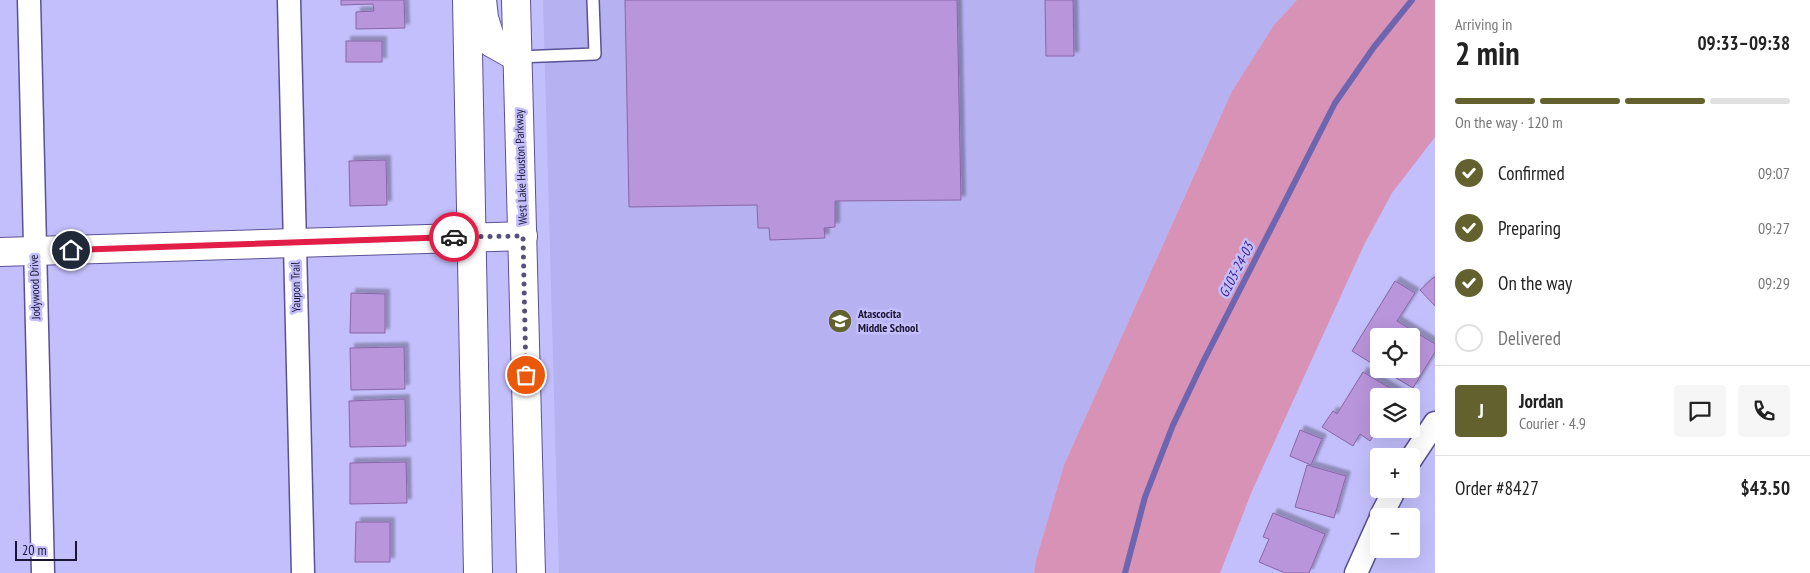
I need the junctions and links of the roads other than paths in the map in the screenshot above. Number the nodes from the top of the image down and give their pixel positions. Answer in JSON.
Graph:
{"nodes":[{"id":1,"x":29,"y":0,"type":"edge"},
{"id":2,"x":290,"y":0,"type":"edge"},
{"id":3,"x":467,"y":0,"type":"edge"},
{"id":4,"x":482,"y":0,"type":"edge"},
{"id":5,"x":516,"y":0,"type":"edge"},
{"id":6,"x":593,"y":0,"type":"edge"},
{"id":7,"x":517,"y":57,"type":"junction"},
{"id":8,"x":523,"y":236,"type":"junction"},
{"id":9,"x":470,"y":237,"type":"junction"},
{"id":10,"x":295,"y":243,"type":"junction"},
{"id":11,"x":0,"y":252,"type":"edge"},
{"id":12,"x":34,"y":252,"type":"junction"},
{"id":13,"x":1435,"y":423,"type":"edge"},
{"id":14,"x":1418,"y":448,"type":"edge"},
{"id":15,"x":1370,"y":542,"type":"edge"},
{"id":16,"x":43,"y":573,"type":"edge"},
{"id":17,"x":303,"y":573,"type":"edge"},
{"id":18,"x":478,"y":573,"type":"edge"},
{"id":19,"x":531,"y":573,"type":"edge"},
{"id":20,"x":1356,"y":573,"type":"edge"}],
"edges":[{"from":1,"to":12,"type":"street","name":"Jodywood Drive"},
{"from":2,"to":10,"type":"street","name":"Yaupon Trail"},
{"from":3,"to":9,"type":"main road"},
{"from":4,"to":7,"type":"main road"},
{"from":5,"to":7,"type":"main road","name":"West Lake Houston Parkway"},
{"from":6,"to":7,"type":"lane"},
{"from":7,"to":8,"type":"main road","name":"West Lake Houston Parkway"},
{"from":8,"to":9,"type":"main road"},
{"from":8,"to":19,"type":"main road","name":"West Lake Houston Parkway"},
{"from":9,"to":10,"type":"main road"},
{"from":9,"to":18,"type":"main road"},
{"from":10,"to":12,"type":"main road"},
{"from":10,"to":17,"type":"street","name":"Yaupon Trail"},
{"from":11,"to":12,"type":"main road"},
{"from":12,"to":16,"type":"street","name":"Jodywood Drive"},
{"from":13,"to":14,"type":"street"},
{"from":15,"to":20,"type":"street"}]}
